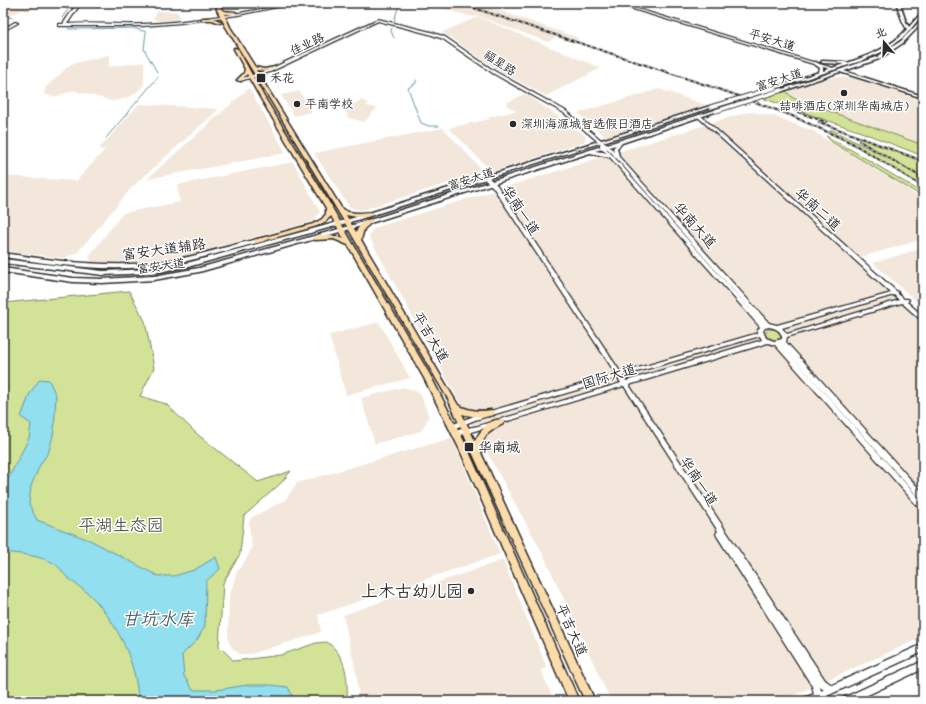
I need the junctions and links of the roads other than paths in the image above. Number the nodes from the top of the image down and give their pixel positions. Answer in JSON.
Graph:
{"nodes":[{"id":1,"x":75,"y":3,"type":"edge"},
{"id":2,"x":80,"y":3,"type":"edge"},
{"id":3,"x":213,"y":3,"type":"edge"},
{"id":4,"x":290,"y":3,"type":"edge"},
{"id":5,"x":295,"y":3,"type":"edge"},
{"id":6,"x":615,"y":3,"type":"edge"},
{"id":7,"x":625,"y":3,"type":"edge"},
{"id":8,"x":898,"y":3,"type":"edge"},
{"id":9,"x":901,"y":3,"type":"edge"},
{"id":10,"x":923,"y":12,"type":"edge"},
{"id":11,"x":219,"y":14,"type":"edge"},
{"id":12,"x":234,"y":14,"type":"junction"},
{"id":13,"x":203,"y":18,"type":"junction"},
{"id":14,"x":923,"y":20,"type":"edge"},
{"id":15,"x":378,"y":21,"type":"junction"},
{"id":16,"x":916,"y":21,"type":"junction"},
{"id":17,"x":16,"y":23,"type":"dead end"},
{"id":18,"x":63,"y":24,"type":"junction"},
{"id":19,"x":909,"y":29,"type":"junction"},
{"id":20,"x":3,"y":30,"type":"edge"},
{"id":21,"x":822,"y":62,"type":"junction"},
{"id":22,"x":854,"y":62,"type":"junction"},
{"id":23,"x":816,"y":63,"type":"junction"},
{"id":24,"x":859,"y":65,"type":"junction"},
{"id":25,"x":275,"y":68,"type":"junction"},
{"id":26,"x":834,"y":69,"type":"junction"},
{"id":27,"x":842,"y":69,"type":"junction"},
{"id":28,"x":252,"y":71,"type":"junction"},
{"id":29,"x":269,"y":73,"type":"junction"},
{"id":30,"x":822,"y":75,"type":"junction"},
{"id":31,"x":867,"y":76,"type":"junction"},
{"id":32,"x":860,"y":77,"type":"junction"},
{"id":33,"x":240,"y":81,"type":"joint"},
{"id":34,"x":263,"y":88,"type":"junction"},
{"id":35,"x":923,"y":94,"type":"edge"},
{"id":36,"x":923,"y":98,"type":"edge"},
{"id":37,"x":700,"y":116,"type":"junction"},
{"id":38,"x":629,"y":133,"type":"junction"},
{"id":39,"x":634,"y":137,"type":"junction"},
{"id":40,"x":622,"y":141,"type":"junction"},
{"id":41,"x":603,"y":144,"type":"junction"},
{"id":42,"x":584,"y":153,"type":"junction"},
{"id":43,"x":561,"y":154,"type":"junction"},
{"id":44,"x":615,"y":157,"type":"junction"},
{"id":45,"x":566,"y":159,"type":"junction"},
{"id":46,"x":502,"y":173,"type":"junction"},
{"id":47,"x":507,"y":178,"type":"junction"},
{"id":48,"x":489,"y":181,"type":"junction"},
{"id":49,"x":471,"y":182,"type":"junction"},
{"id":50,"x":476,"y":188,"type":"junction"},
{"id":51,"x":329,"y":206,"type":"junction"},
{"id":52,"x":340,"y":210,"type":"junction"},
{"id":53,"x":371,"y":214,"type":"junction"},
{"id":54,"x":370,"y":221,"type":"junction"},
{"id":55,"x":345,"y":225,"type":"junction"},
{"id":56,"x":303,"y":234,"type":"junction"},
{"id":57,"x":315,"y":238,"type":"junction"},
{"id":58,"x":256,"y":241,"type":"junction"},
{"id":59,"x":355,"y":243,"type":"junction"},
{"id":60,"x":3,"y":255,"type":"edge"},
{"id":61,"x":23,"y":258,"type":"junction"},
{"id":62,"x":3,"y":261,"type":"edge"},
{"id":63,"x":58,"y":268,"type":"junction"},
{"id":64,"x":3,"y":270,"type":"edge"},
{"id":65,"x":896,"y":293,"type":"junction"},
{"id":66,"x":905,"y":300,"type":"junction"},
{"id":67,"x":923,"y":314,"type":"edge"},
{"id":68,"x":923,"y":319,"type":"edge"},
{"id":69,"x":765,"y":326,"type":"junction"},
{"id":70,"x":778,"y":327,"type":"junction"},
{"id":71,"x":760,"y":334,"type":"junction"},
{"id":72,"x":782,"y":340,"type":"junction"},
{"id":73,"x":768,"y":341,"type":"junction"},
{"id":74,"x":618,"y":376,"type":"junction"},
{"id":75,"x":623,"y":385,"type":"junction"},
{"id":76,"x":455,"y":406,"type":"junction"},
{"id":77,"x":490,"y":413,"type":"junction"},
{"id":78,"x":500,"y":422,"type":"junction"},
{"id":79,"x":463,"y":423,"type":"junction"},
{"id":80,"x":455,"y":430,"type":"junction"},
{"id":81,"x":467,"y":430,"type":"junction"},
{"id":82,"x":479,"y":457,"type":"junction"},
{"id":83,"x":923,"y":498,"type":"edge"},
{"id":84,"x":923,"y":508,"type":"edge"},
{"id":85,"x":923,"y":648,"type":"edge"},
{"id":86,"x":923,"y":665,"type":"edge"},
{"id":87,"x":832,"y":690,"type":"junction"},
{"id":88,"x":818,"y":696,"type":"junction"},
{"id":89,"x":574,"y":701,"type":"edge"},
{"id":90,"x":590,"y":701,"type":"edge"},
{"id":91,"x":807,"y":701,"type":"edge"},
{"id":92,"x":846,"y":701,"type":"edge"}],
"edges":[{"from":1,"to":18,"type":"street"},
{"from":2,"to":18,"type":"street"},
{"from":3,"to":11,"type":"main road","name":"平吉大道"},
{"from":4,"to":12,"type":"street"},
{"from":5,"to":12,"type":"street"},
{"from":6,"to":23,"type":"street","name":"平安大道"},
{"from":7,"to":21,"type":"street","name":"平安大道"},
{"from":8,"to":19,"type":"main road"},
{"from":9,"to":16,"type":"main road"},
{"from":10,"to":16,"type":"main road","name":"富安大道"},
{"from":11,"to":12,"type":"main road"},
{"from":11,"to":12,"type":"main road"},
{"from":11,"to":13,"type":"main road"},
{"from":11,"to":13,"type":"main road"},
{"from":11,"to":28,"type":"main road","name":"平吉大道"},
{"from":13,"to":18,"type":"street"},
{"from":14,"to":24,"type":"main road","name":"富安大道"},
{"from":15,"to":25,"type":"street","name":"佳业路"},
{"from":15,"to":29,"type":"street","name":"佳业路"},
{"from":15,"to":41,"type":"street","name":"福星路"},
{"from":16,"to":19,"type":"main road","name":"富安大道"},
{"from":17,"to":20,"type":"street"},
{"from":19,"to":22,"type":"main road","name":"富安大道"},
{"from":21,"to":22,"type":"main road"},
{"from":21,"to":27,"type":"street","name":"平安大道"},
{"from":22,"to":27,"type":"main road","name":"富安大道"},
{"from":23,"to":26,"type":"street","name":"平安大道"},
{"from":23,"to":30,"type":"main road"},
{"from":24,"to":27,"type":"main road","name":"富安大道"},
{"from":24,"to":31,"type":"main road"},
{"from":25,"to":28,"type":"street","name":"佳业路"},
{"from":25,"to":28,"type":"main road"},
{"from":26,"to":27,"type":"main road","name":"平安大道"},
{"from":26,"to":30,"type":"main road","name":"富安大道"},
{"from":27,"to":30,"type":"main road","name":"富安大道"},
{"from":27,"to":31,"type":"main road","name":"平安大道"},
{"from":27,"to":32,"type":"main road","name":"平安大道"},
{"from":28,"to":29,"type":"street","name":"佳业路"},
{"from":28,"to":33,"type":"street","name":"佳业路"},
{"from":28,"to":33,"type":"main road"},
{"from":28,"to":34,"type":"main road","name":"平吉大道"},
{"from":29,"to":34,"type":"main road"},
{"from":30,"to":32,"type":"main road"},
{"from":30,"to":37,"type":"main road","name":"富安大道","bridge":true},
{"from":30,"to":38,"type":"main road","name":"富安大道","bridge":true},
{"from":31,"to":35,"type":"main road","name":"平安大道"},
{"from":32,"to":36,"type":"main road","name":"平安大道"},
{"from":34,"to":51,"type":"main road","name":"平吉大道"},
{"from":34,"to":52,"type":"main road","name":"平吉大道"},
{"from":37,"to":39,"type":"main road","name":"富安大道"},
{"from":37,"to":65,"type":"street","name":"华南二道"},
{"from":38,"to":39,"type":"main road"},
{"from":38,"to":41,"type":"main road","name":"富安大道"},
{"from":39,"to":40,"type":"main road","name":"富安大道"},
{"from":40,"to":41,"type":"main road","name":"富安大道"},
{"from":40,"to":44,"type":"main road"},
{"from":41,"to":42,"type":"main road","name":"富安大道"},
{"from":41,"to":43,"type":"main road","name":"富安大道"},
{"from":41,"to":44,"type":"street","name":"华南大道"},
{"from":42,"to":44,"type":"main road"},
{"from":42,"to":45,"type":"main road","name":"富安大道"},
{"from":43,"to":45,"type":"main road"},
{"from":43,"to":46,"type":"main road","name":"富安大道"},
{"from":44,"to":69,"type":"street","name":"华南大道"},
{"from":45,"to":47,"type":"main road","name":"富安大道"},
{"from":46,"to":47,"type":"main road"},
{"from":46,"to":48,"type":"main road","name":"富安大道"},
{"from":47,"to":48,"type":"main road","name":"富安大道"},
{"from":48,"to":49,"type":"main road","name":"富安大道"},
{"from":48,"to":50,"type":"main road","name":"富安大道"},
{"from":48,"to":74,"type":"street","name":"华南一道"},
{"from":49,"to":50,"type":"main road"},
{"from":49,"to":53,"type":"main road","name":"富安大道"},
{"from":50,"to":54,"type":"main road","name":"富安大道"},
{"from":51,"to":55,"type":"main road","name":"平吉大道"},
{"from":51,"to":58,"type":"main road"},
{"from":52,"to":53,"type":"main road"},
{"from":52,"to":55,"type":"main road","name":"平吉大道"},
{"from":53,"to":55,"type":"main road","name":"富安大道"},
{"from":54,"to":55,"type":"main road","name":"富安大道"},
{"from":54,"to":59,"type":"main road"},
{"from":55,"to":56,"type":"main road","name":"富安大道"},
{"from":55,"to":57,"type":"main road","name":"富安大道"},
{"from":55,"to":59,"type":"main road","name":"平吉大道"},
{"from":56,"to":58,"type":"main road","name":"富安大道辅路"},
{"from":56,"to":63,"type":"main road","name":"富安大道"},
{"from":57,"to":59,"type":"main road"},
{"from":57,"to":64,"type":"main road","name":"富安大道"},
{"from":58,"to":61,"type":"main road","name":"富安大道辅路"},
{"from":59,"to":76,"type":"main road","name":"平吉大道"},
{"from":59,"to":80,"type":"main road","name":"平吉大道"},
{"from":60,"to":61,"type":"main road","name":"富安大道辅路"},
{"from":61,"to":63,"type":"main road"},
{"from":62,"to":63,"type":"main road","name":"富安大道"},
{"from":65,"to":66,"type":"street","name":"华南二道"},
{"from":65,"to":70,"type":"street"},
{"from":66,"to":67,"type":"street","name":"华南二道"},
{"from":66,"to":68,"type":"street","name":"华南二道"},
{"from":66,"to":72,"type":"street"},
{"from":69,"to":70,"type":"street"},
{"from":69,"to":71,"type":"street"},
{"from":70,"to":72,"type":"street"},
{"from":71,"to":73,"type":"street"},
{"from":71,"to":74,"type":"street","name":"国际大道"},
{"from":72,"to":73,"type":"street"},
{"from":72,"to":83,"type":"street"},
{"from":72,"to":84,"type":"street"},
{"from":73,"to":75,"type":"street","name":"国际大道"},
{"from":74,"to":75,"type":"street","name":"华南一道"},
{"from":74,"to":77,"type":"street","name":"国际大道"},
{"from":75,"to":78,"type":"street","name":"国际大道"},
{"from":75,"to":87,"type":"street","name":"华南一道"},
{"from":75,"to":88,"type":"street","name":"华南一道"},
{"from":76,"to":77,"type":"main road"},
{"from":76,"to":79,"type":"main road","name":"平吉大道"},
{"from":77,"to":79,"type":"street","name":"国际大道"},
{"from":78,"to":81,"type":"street","name":"国际大道"},
{"from":78,"to":82,"type":"main road"},
{"from":79,"to":80,"type":"street","name":"国际大道"},
{"from":79,"to":81,"type":"main road","name":"平吉大道"},
{"from":80,"to":81,"type":"street","name":"国际大道"},
{"from":80,"to":89,"type":"main road","name":"平吉大道"},
{"from":81,"to":82,"type":"main road","name":"平吉大道"},
{"from":82,"to":90,"type":"main road","name":"平吉大道"},
{"from":85,"to":87,"type":"street"},
{"from":86,"to":92,"type":"street"},
{"from":87,"to":88,"type":"street"},
{"from":88,"to":91,"type":"street"}]}
